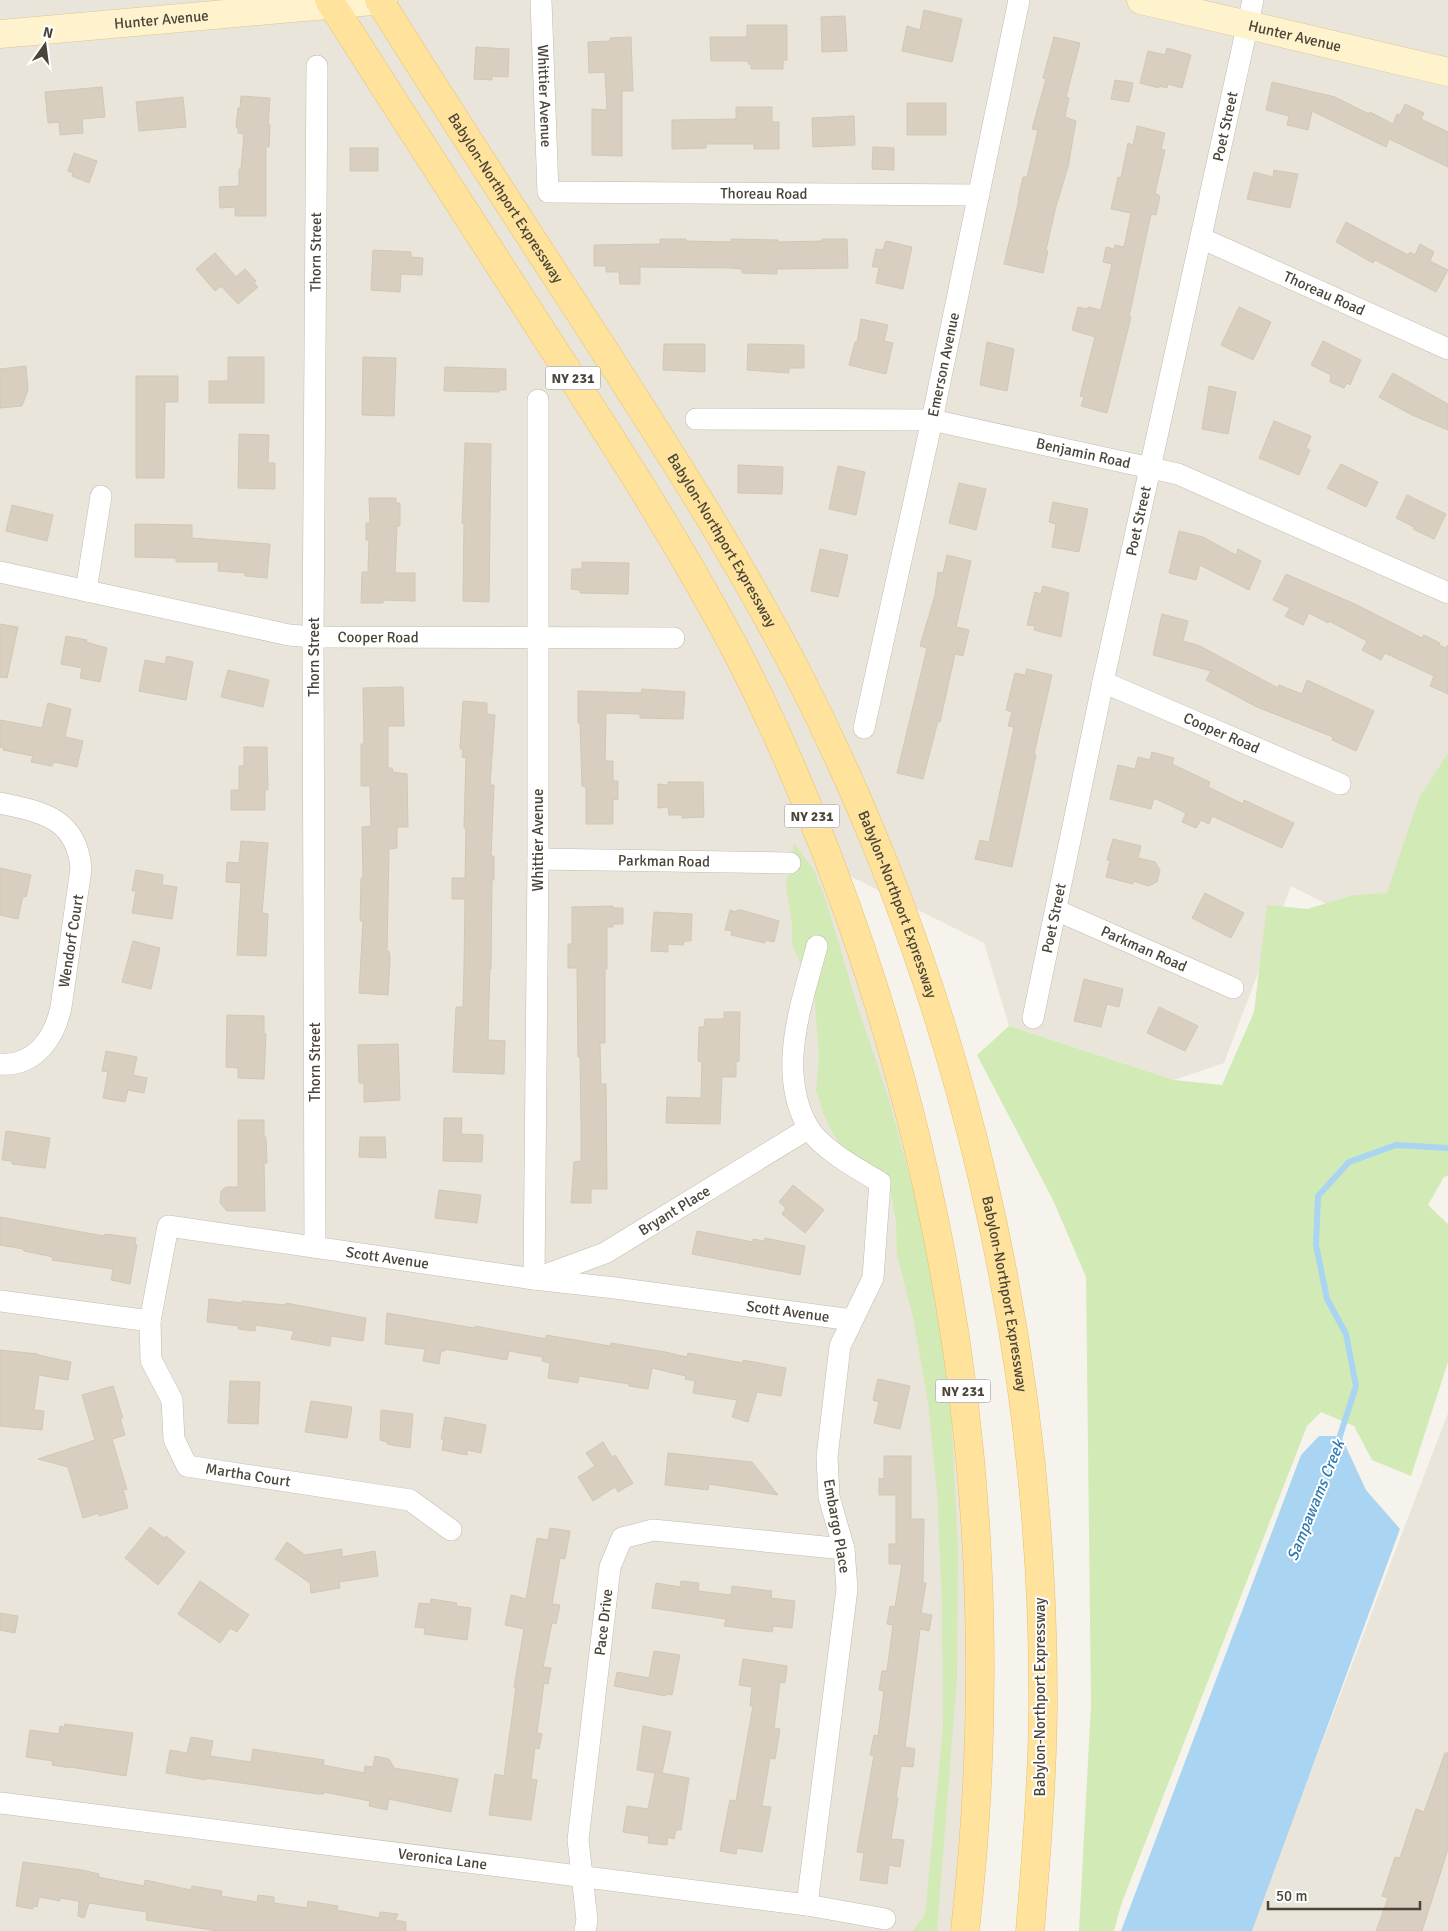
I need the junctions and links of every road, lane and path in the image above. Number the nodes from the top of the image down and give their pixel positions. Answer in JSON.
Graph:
{"nodes":[{"id":1,"x":381,"y":0,"type":"edge"},
{"id":2,"x":541,"y":0,"type":"edge"},
{"id":3,"x":1019,"y":0,"type":"edge"},
{"id":4,"x":1141,"y":0,"type":"edge"},
{"id":5,"x":331,"y":2,"type":"edge"},
{"id":6,"x":1250,"y":13,"type":"edge"},
{"id":7,"x":0,"y":34,"type":"edge"},
{"id":8,"x":317,"y":66,"type":"dead end"},
{"id":9,"x":1448,"y":72,"type":"edge"},
{"id":10,"x":548,"y":192,"type":"joint"},
{"id":11,"x":979,"y":195,"type":"junction"},
{"id":12,"x":1201,"y":238,"type":"junction"},
{"id":13,"x":1448,"y":349,"type":"edge"},
{"id":14,"x":538,"y":400,"type":"dead end"},
{"id":15,"x":696,"y":419,"type":"dead end"},
{"id":16,"x":932,"y":420,"type":"junction"},
{"id":17,"x":1151,"y":468,"type":"junction"},
{"id":18,"x":102,"y":496,"type":"dead end"},
{"id":19,"x":0,"y":572,"type":"edge"},
{"id":20,"x":86,"y":591,"type":"junction"},
{"id":21,"x":1448,"y":593,"type":"edge"},
{"id":22,"x":313,"y":637,"type":"junction"},
{"id":23,"x":538,"y":638,"type":"junction"},
{"id":24,"x":674,"y":638,"type":"dead end"},
{"id":25,"x":1103,"y":682,"type":"junction"},
{"id":26,"x":864,"y":728,"type":"dead end"},
{"id":27,"x":1340,"y":784,"type":"dead end"},
{"id":28,"x":0,"y":803,"type":"edge"},
{"id":29,"x":538,"y":859,"type":"junction"},
{"id":30,"x":790,"y":862,"type":"dead end"},
{"id":31,"x":1056,"y":910,"type":"junction"},
{"id":32,"x":817,"y":946,"type":"dead end"},
{"id":33,"x":1233,"y":988,"type":"dead end"},
{"id":34,"x":1033,"y":1018,"type":"dead end"},
{"id":35,"x":0,"y":1064,"type":"edge"},
{"id":36,"x":809,"y":1128,"type":"junction"},
{"id":37,"x":315,"y":1247,"type":"junction"},
{"id":38,"x":534,"y":1279,"type":"junction"},
{"id":39,"x":0,"y":1301,"type":"edge"},
{"id":40,"x":852,"y":1320,"type":"junction"},
{"id":41,"x":150,"y":1321,"type":"junction"},
{"id":42,"x":451,"y":1530,"type":"dead end"},
{"id":43,"x":844,"y":1549,"type":"junction"},
{"id":44,"x":0,"y":1803,"type":"edge"},
{"id":45,"x":582,"y":1878,"type":"junction"},
{"id":46,"x":807,"y":1905,"type":"junction"},
{"id":47,"x":885,"y":1919,"type":"dead end"},
{"id":48,"x":585,"y":1931,"type":"edge"},
{"id":49,"x":965,"y":1931,"type":"edge"},
{"id":50,"x":1030,"y":1931,"type":"edge"}],
"edges":[{"from":1,"to":5,"type":"street","name":"Hunter Avenue"},
{"from":1,"to":50,"type":"main road","name":"Babylon-Northport Expressway","number":"NY 231"},
{"from":2,"to":10,"type":"street","name":"Whittier Avenue"},
{"from":3,"to":11,"type":"street","name":"Emerson Avenue"},
{"from":4,"to":6,"type":"street","name":"Hunter Avenue"},
{"from":5,"to":7,"type":"street","name":"Hunter Avenue"},
{"from":5,"to":49,"type":"main road","number":"NY 231"},
{"from":6,"to":9,"type":"street","name":"Hunter Avenue"},
{"from":6,"to":12,"type":"street","name":"Poet Street"},
{"from":8,"to":22,"type":"street","name":"Thorn Street"},
{"from":10,"to":11,"type":"street","name":"Thoreau Road"},
{"from":11,"to":16,"type":"street","name":"Emerson Avenue"},
{"from":12,"to":13,"type":"street","name":"Thoreau Road"},
{"from":12,"to":17,"type":"street","name":"Poet Street"},
{"from":14,"to":23,"type":"street","name":"Whittier Avenue"},
{"from":15,"to":16,"type":"street","name":"Benjamin Road"},
{"from":16,"to":17,"type":"street","name":"Benjamin Road"},
{"from":16,"to":26,"type":"street","name":"Emerson Avenue"},
{"from":17,"to":21,"type":"street","name":"Benjamin Road"},
{"from":17,"to":25,"type":"street","name":"Poet Street"},
{"from":18,"to":20,"type":"street"},
{"from":19,"to":20,"type":"street","name":"Cooper Road"},
{"from":20,"to":22,"type":"street","name":"Cooper Road"},
{"from":22,"to":23,"type":"street","name":"Cooper Road"},
{"from":22,"to":37,"type":"street","name":"Thorn Street"},
{"from":23,"to":24,"type":"street","name":"Cooper Road"},
{"from":23,"to":29,"type":"street","name":"Whittier Avenue"},
{"from":25,"to":27,"type":"street","name":"Cooper Road"},
{"from":25,"to":31,"type":"street","name":"Poet Street"},
{"from":28,"to":35,"type":"street","name":"Wendorf Court"},
{"from":29,"to":30,"type":"street","name":"Parkman Road"},
{"from":29,"to":38,"type":"street","name":"Whittier Avenue"},
{"from":31,"to":33,"type":"street","name":"Parkman Road"},
{"from":31,"to":34,"type":"street","name":"Poet Street"},
{"from":32,"to":36,"type":"street"},
{"from":36,"to":38,"type":"street","name":"Bryant Place"},
{"from":36,"to":40,"type":"street","name":"Embargo Place"},
{"from":37,"to":38,"type":"street","name":"Scott Avenue"},
{"from":37,"to":41,"type":"street","name":"Scott Avenue"},
{"from":38,"to":40,"type":"street","name":"Scott Avenue"},
{"from":39,"to":41,"type":"street"},
{"from":40,"to":43,"type":"street","name":"Embargo Place"},
{"from":41,"to":42,"type":"street","name":"Martha Court"},
{"from":43,"to":45,"type":"street","name":"Pace Drive"},
{"from":43,"to":46,"type":"street","name":"Embargo Place"},
{"from":44,"to":45,"type":"street","name":"Veronica Lane"},
{"from":45,"to":46,"type":"street","name":"Veronica Lane"},
{"from":45,"to":48,"type":"street","name":"Pace Drive"},
{"from":46,"to":47,"type":"street","name":"Veronica Lane"}]}
